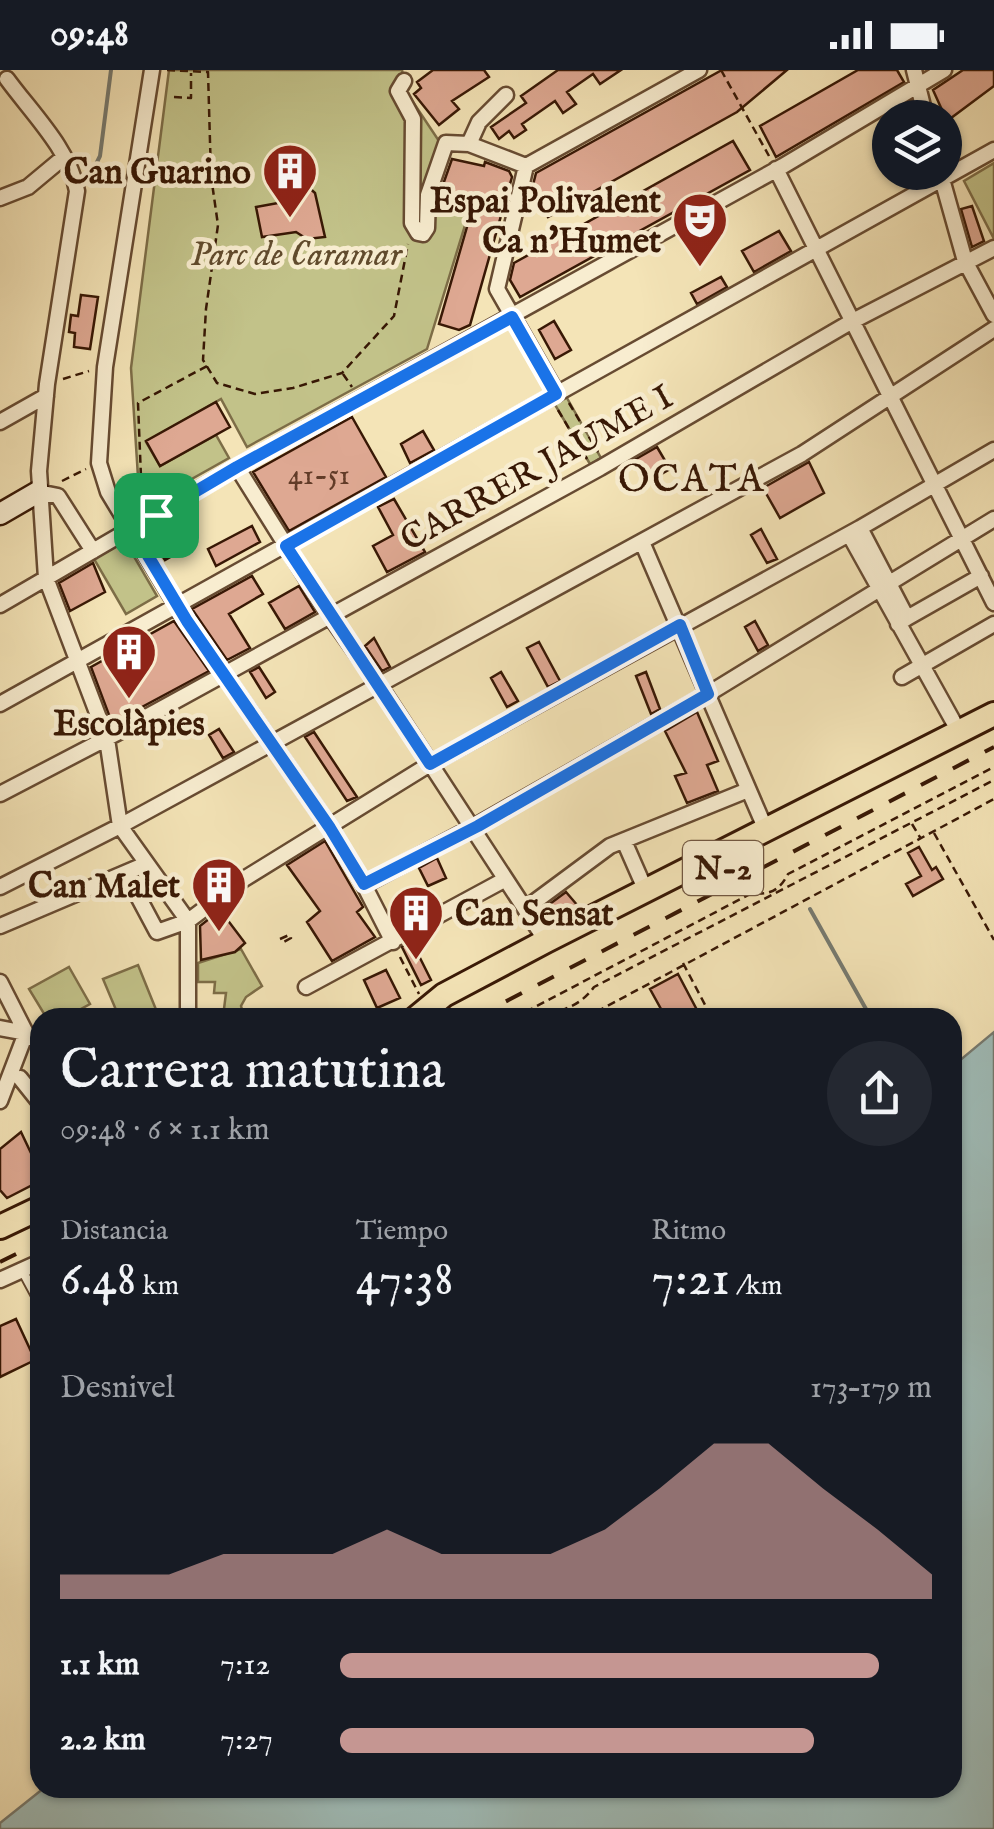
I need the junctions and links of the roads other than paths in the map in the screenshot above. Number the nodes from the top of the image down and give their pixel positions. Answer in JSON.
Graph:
{"nodes":[{"id":1,"x":155,"y":70,"type":"edge"},
{"id":2,"x":698,"y":70,"type":"edge"},
{"id":3,"x":944,"y":70,"type":"edge"},
{"id":4,"x":682,"y":74,"type":"edge"},
{"id":5,"x":7,"y":78,"type":"edge"},
{"id":6,"x":916,"y":78,"type":"edge"},
{"id":7,"x":404,"y":81,"type":"dead end"},
{"id":8,"x":506,"y":95,"type":"dead end"},
{"id":9,"x":468,"y":144,"type":"junction"},
{"id":10,"x":994,"y":150,"type":"edge"},
{"id":11,"x":64,"y":157,"type":"junction"},
{"id":12,"x":526,"y":166,"type":"junction"},
{"id":13,"x":962,"y":166,"type":"edge"},
{"id":14,"x":776,"y":170,"type":"junction"},
{"id":15,"x":917,"y":190,"type":"edge"},
{"id":16,"x":945,"y":190,"type":"edge"},
{"id":17,"x":0,"y":198,"type":"edge"},
{"id":18,"x":994,"y":248,"type":"edge"},
{"id":19,"x":816,"y":249,"type":"junction"},
{"id":20,"x":965,"y":261,"type":"junction"},
{"id":21,"x":994,"y":315,"type":"edge"},
{"id":22,"x":512,"y":317,"type":"junction"},
{"id":23,"x":853,"y":321,"type":"junction"},
{"id":24,"x":994,"y":329,"type":"edge"},
{"id":25,"x":47,"y":390,"type":"junction"},
{"id":26,"x":889,"y":397,"type":"junction"},
{"id":27,"x":557,"y":402,"type":"junction"},
{"id":28,"x":0,"y":422,"type":"edge"},
{"id":29,"x":994,"y":450,"type":"edge"},
{"id":30,"x":237,"y":467,"type":"junction"},
{"id":31,"x":934,"y":484,"type":"junction"},
{"id":32,"x":38,"y":492,"type":"junction"},
{"id":33,"x":0,"y":514,"type":"edge"},
{"id":34,"x":994,"y":519,"type":"edge"},
{"id":35,"x":132,"y":529,"type":"junction"},
{"id":36,"x":854,"y":531,"type":"junction"},
{"id":37,"x":962,"y":537,"type":"junction"},
{"id":38,"x":642,"y":542,"type":"junction"},
{"id":39,"x":286,"y":546,"type":"junction"},
{"id":40,"x":93,"y":551,"type":"junction"},
{"id":41,"x":981,"y":576,"type":"junction"},
{"id":42,"x":46,"y":578,"type":"junction"},
{"id":43,"x":884,"y":587,"type":"junction"},
{"id":44,"x":994,"y":603,"type":"edge"},
{"id":45,"x":0,"y":605,"type":"edge"},
{"id":46,"x":178,"y":606,"type":"junction"},
{"id":47,"x":330,"y":616,"type":"junction"},
{"id":48,"x":903,"y":621,"type":"junction"},
{"id":49,"x":994,"y":624,"type":"edge"},
{"id":50,"x":680,"y":625,"type":"junction"},
{"id":51,"x":76,"y":663,"type":"junction"},
{"id":52,"x":923,"y":665,"type":"junction"},
{"id":53,"x":222,"y":675,"type":"junction"},
{"id":54,"x":902,"y":677,"type":"dead end"},
{"id":55,"x":379,"y":685,"type":"junction"},
{"id":56,"x":708,"y":694,"type":"junction"},
{"id":57,"x":0,"y":704,"type":"edge"},
{"id":58,"x":994,"y":714,"type":"edge"},
{"id":59,"x":954,"y":721,"type":"dead end"},
{"id":60,"x":994,"y":727,"type":"edge"},
{"id":61,"x":107,"y":739,"type":"junction"},
{"id":62,"x":270,"y":743,"type":"junction"},
{"id":63,"x":430,"y":764,"type":"junction"},
{"id":64,"x":748,"y":790,"type":"junction"},
{"id":65,"x":0,"y":794,"type":"edge"},
{"id":66,"x":120,"y":826,"type":"junction"},
{"id":67,"x":330,"y":828,"type":"junction"},
{"id":68,"x":472,"y":828,"type":"junction"},
{"id":69,"x":766,"y":830,"type":"junction"},
{"id":70,"x":624,"y":840,"type":"junction"},
{"id":71,"x":504,"y":880,"type":"junction"},
{"id":72,"x":642,"y":882,"type":"dead end"},
{"id":73,"x":364,"y":884,"type":"junction"},
{"id":74,"x":0,"y":887,"type":"edge"},
{"id":75,"x":525,"y":908,"type":"junction"},
{"id":76,"x":188,"y":921,"type":"junction"},
{"id":77,"x":0,"y":926,"type":"edge"},
{"id":78,"x":546,"y":941,"type":"junction"},
{"id":79,"x":393,"y":942,"type":"junction"},
{"id":80,"x":0,"y":982,"type":"edge"},
{"id":81,"x":306,"y":988,"type":"dead end"},
{"id":82,"x":188,"y":1008,"type":"edge"},
{"id":83,"x":421,"y":1008,"type":"edge"},
{"id":84,"x":453,"y":1008,"type":"edge"},
{"id":85,"x":454,"y":1008,"type":"edge"},
{"id":86,"x":0,"y":1028,"type":"edge"},
{"id":87,"x":26,"y":1033,"type":"junction"},
{"id":88,"x":30,"y":1036,"type":"edge"},
{"id":89,"x":17,"y":1074,"type":"junction"},
{"id":90,"x":0,"y":1080,"type":"edge"},
{"id":91,"x":30,"y":1090,"type":"edge"},
{"id":92,"x":0,"y":1101,"type":"edge"},
{"id":93,"x":30,"y":1213,"type":"edge"},
{"id":94,"x":0,"y":1227,"type":"edge"},
{"id":95,"x":30,"y":1266,"type":"edge"},
{"id":96,"x":22,"y":1270,"type":"junction"},
{"id":97,"x":0,"y":1280,"type":"edge"},
{"id":98,"x":30,"y":1285,"type":"edge"}],
"edges":[{"from":1,"to":35,"type":"street"},
{"from":2,"to":4,"type":"street"},
{"from":3,"to":6,"type":"street"},
{"from":4,"to":12,"type":"street"},
{"from":5,"to":11,"type":"street"},
{"from":6,"to":14,"type":"street"},
{"from":7,"to":9,"type":"street"},
{"from":8,"to":9,"type":"street"},
{"from":9,"to":12,"type":"street"},
{"from":10,"to":13,"type":"street"},
{"from":11,"to":17,"type":"street"},
{"from":11,"to":25,"type":"street"},
{"from":12,"to":22,"type":"street"},
{"from":14,"to":19,"type":"street"},
{"from":14,"to":22,"type":"street"},
{"from":15,"to":19,"type":"street"},
{"from":16,"to":20,"type":"street"},
{"from":18,"to":20,"type":"street","name":"CARRER JAUME I"},
{"from":19,"to":23,"type":"street"},
{"from":19,"to":27,"type":"street"},
{"from":20,"to":21,"type":"street"},
{"from":20,"to":23,"type":"street","name":"CARRER JAUME I"},
{"from":22,"to":27,"type":"street"},
{"from":22,"to":30,"type":"street"},
{"from":23,"to":26,"type":"street"},
{"from":23,"to":47,"type":"street","name":"CARRER JAUME I"},
{"from":24,"to":26,"type":"street"},
{"from":25,"to":28,"type":"street"},
{"from":25,"to":32,"type":"street"},
{"from":26,"to":31,"type":"street"},
{"from":26,"to":38,"type":"street"},
{"from":27,"to":39,"type":"street"},
{"from":29,"to":31,"type":"street"},
{"from":30,"to":35,"type":"street"},
{"from":30,"to":39,"type":"street"},
{"from":31,"to":36,"type":"street"},
{"from":31,"to":37,"type":"street"},
{"from":32,"to":33,"type":"street"},
{"from":32,"to":40,"type":"street"},
{"from":32,"to":42,"type":"street"},
{"from":34,"to":37,"type":"street"},
{"from":35,"to":40,"type":"street"},
{"from":35,"to":46,"type":"street"},
{"from":36,"to":43,"type":"street"},
{"from":36,"to":50,"type":"street"},
{"from":37,"to":41,"type":"street"},
{"from":37,"to":43,"type":"street"},
{"from":38,"to":50,"type":"street"},
{"from":38,"to":55,"type":"street"},
{"from":39,"to":46,"type":"street"},
{"from":39,"to":47,"type":"street"},
{"from":40,"to":42,"type":"street"},
{"from":41,"to":44,"type":"street"},
{"from":41,"to":48,"type":"street"},
{"from":42,"to":45,"type":"street"},
{"from":42,"to":51,"type":"street"},
{"from":43,"to":48,"type":"street"},
{"from":43,"to":56,"type":"street"},
{"from":46,"to":51,"type":"street"},
{"from":46,"to":53,"type":"street"},
{"from":47,"to":53,"type":"street","name":"CARRER JAUME I"},
{"from":47,"to":55,"type":"street"},
{"from":48,"to":52,"type":"street"},
{"from":49,"to":52,"type":"street"},
{"from":50,"to":56,"type":"street"},
{"from":50,"to":63,"type":"street"},
{"from":51,"to":57,"type":"street"},
{"from":51,"to":61,"type":"street"},
{"from":52,"to":54,"type":"street"},
{"from":52,"to":59,"type":"street"},
{"from":53,"to":61,"type":"street","name":"CARRER JAUME I"},
{"from":53,"to":62,"type":"street"},
{"from":55,"to":62,"type":"street"},
{"from":55,"to":63,"type":"street"},
{"from":56,"to":64,"type":"street"},
{"from":56,"to":68,"type":"street"},
{"from":58,"to":69,"type":"main road","number":"N-2"},
{"from":60,"to":85,"type":"main road","number":"N-2"},
{"from":61,"to":65,"type":"street","name":"CARRER JAUME I"},
{"from":61,"to":66,"type":"street"},
{"from":62,"to":66,"type":"street"},
{"from":62,"to":67,"type":"street"},
{"from":63,"to":67,"type":"street"},
{"from":63,"to":68,"type":"street"},
{"from":64,"to":69,"type":"street"},
{"from":64,"to":70,"type":"street"},
{"from":66,"to":74,"type":"street"},
{"from":66,"to":76,"type":"street"},
{"from":67,"to":73,"type":"street"},
{"from":67,"to":76,"type":"street"},
{"from":68,"to":71,"type":"street"},
{"from":68,"to":73,"type":"street"},
{"from":69,"to":78,"type":"main road","number":"N-2"},
{"from":70,"to":72,"type":"street"},
{"from":70,"to":75,"type":"street"},
{"from":71,"to":75,"type":"street"},
{"from":71,"to":79,"type":"street"},
{"from":73,"to":79,"type":"street"},
{"from":75,"to":78,"type":"street"},
{"from":76,"to":77,"type":"street"},
{"from":76,"to":82,"type":"street"},
{"from":78,"to":83,"type":"main road","number":"N-2"},
{"from":78,"to":84,"type":"main road","number":"N-2"},
{"from":79,"to":81,"type":"street"},
{"from":80,"to":87,"type":"street"},
{"from":86,"to":87,"type":"street"},
{"from":87,"to":88,"type":"street"},
{"from":87,"to":89,"type":"street"},
{"from":89,"to":90,"type":"street"},
{"from":89,"to":91,"type":"street"},
{"from":89,"to":92,"type":"street"},
{"from":93,"to":94,"type":"main road"},
{"from":95,"to":96,"type":"street"},
{"from":96,"to":97,"type":"street"},
{"from":96,"to":98,"type":"lane"}]}
